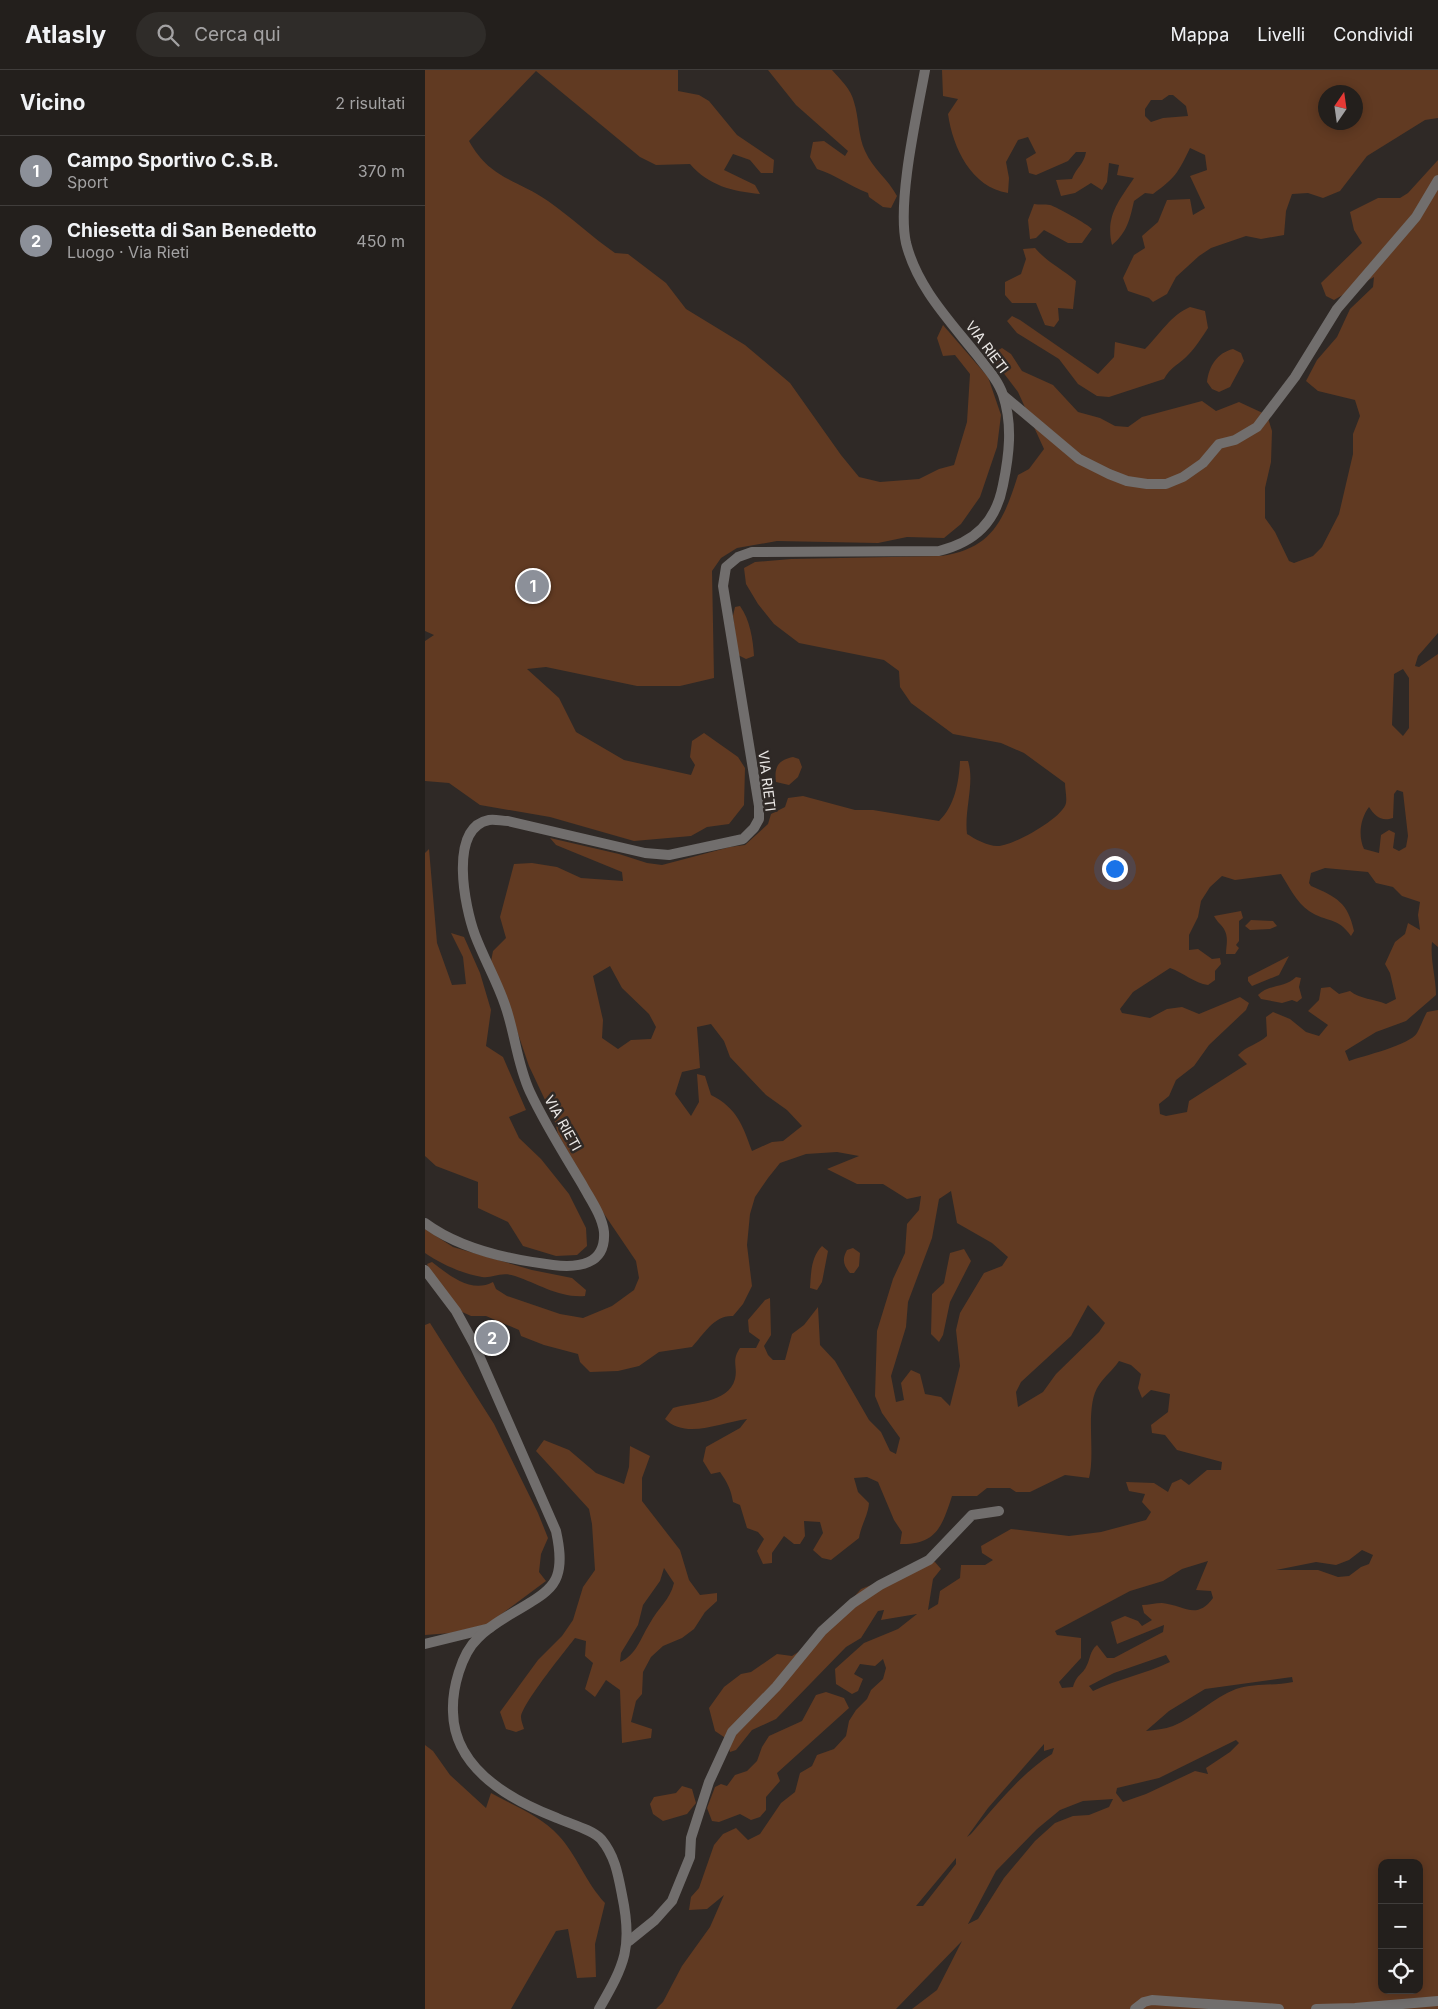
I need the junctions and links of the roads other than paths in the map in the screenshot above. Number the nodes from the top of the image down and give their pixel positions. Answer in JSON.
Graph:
{"nodes":[{"id":1,"x":925,"y":70,"type":"edge"},
{"id":2,"x":1438,"y":180,"type":"edge"},
{"id":3,"x":1004,"y":396,"type":"junction"},
{"id":4,"x":425,"y":1223,"type":"edge"},
{"id":5,"x":425,"y":1270,"type":"edge"},
{"id":6,"x":999,"y":1511,"type":"dead end"},
{"id":7,"x":491,"y":1628,"type":"junction"},
{"id":8,"x":425,"y":1644,"type":"edge"},
{"id":9,"x":629,"y":1941,"type":"junction"},
{"id":10,"x":1438,"y":2001,"type":"edge"},
{"id":11,"x":599,"y":2009,"type":"edge"},
{"id":12,"x":1135,"y":2009,"type":"edge"},
{"id":13,"x":1279,"y":2009,"type":"edge"},
{"id":14,"x":1316,"y":2009,"type":"edge"}],
"edges":[{"from":1,"to":3,"type":"street","name":"VIA RIETI"},
{"from":2,"to":3,"type":"street"},
{"from":3,"to":4,"type":"street","name":"VIA RIETI"},
{"from":5,"to":7,"type":"street"},
{"from":6,"to":9,"type":"street"},
{"from":7,"to":8,"type":"street"},
{"from":7,"to":9,"type":"street"},
{"from":9,"to":11,"type":"street"},
{"from":10,"to":14,"type":"street"},
{"from":12,"to":13,"type":"street"}]}
